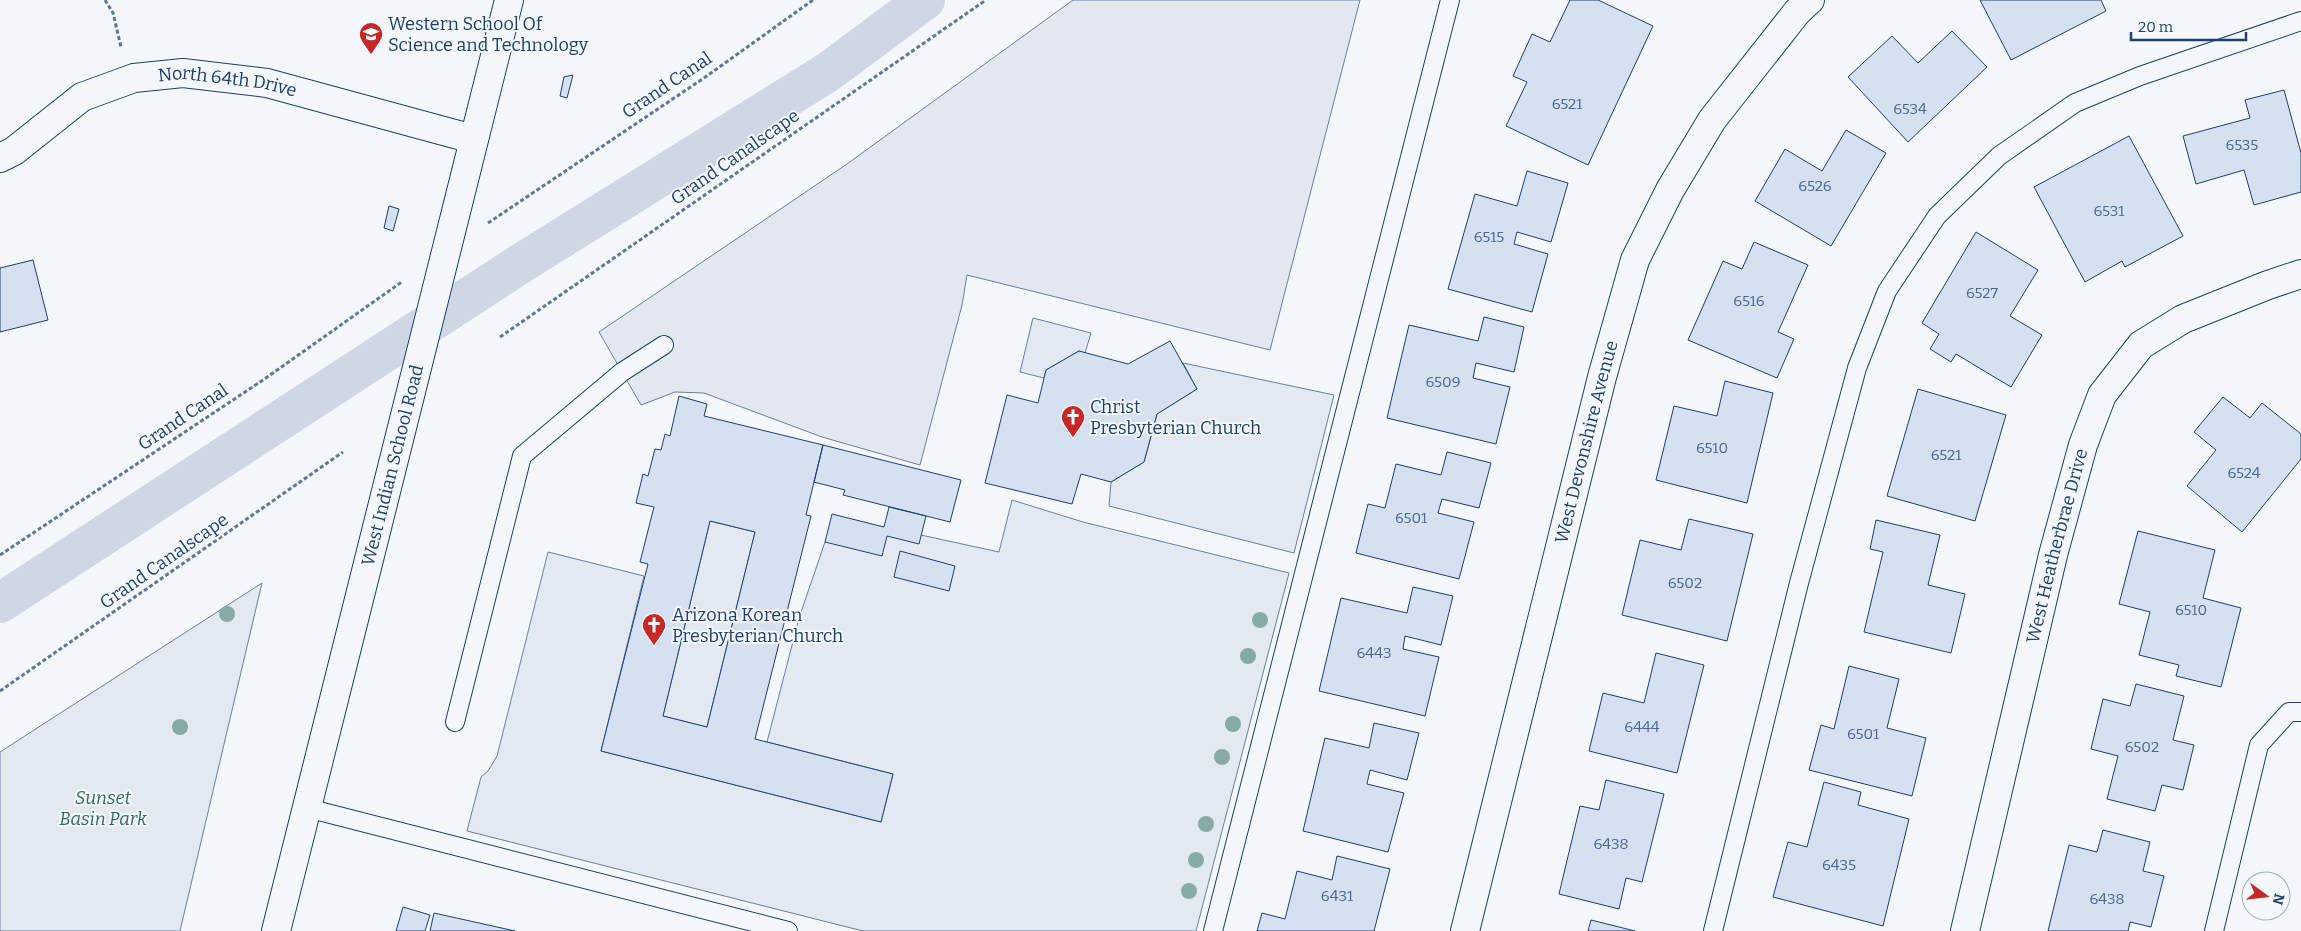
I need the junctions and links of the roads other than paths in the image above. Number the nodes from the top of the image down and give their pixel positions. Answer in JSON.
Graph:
{"nodes":[{"id":1,"x":509,"y":0,"type":"edge"},
{"id":2,"x":1450,"y":0,"type":"edge"},
{"id":3,"x":1796,"y":4,"type":"edge"},
{"id":4,"x":2301,"y":21,"type":"edge"},
{"id":5,"x":473,"y":139,"type":"junction"},
{"id":6,"x":0,"y":158,"type":"edge"},
{"id":7,"x":2301,"y":274,"type":"edge"},
{"id":8,"x":664,"y":345,"type":"dead end"},
{"id":9,"x":2301,"y":712,"type":"edge"},
{"id":10,"x":455,"y":722,"type":"dead end"},
{"id":11,"x":306,"y":808,"type":"junction"},
{"id":12,"x":276,"y":931,"type":"edge"},
{"id":13,"x":788,"y":931,"type":"edge"},
{"id":14,"x":1214,"y":931,"type":"edge"},
{"id":15,"x":1465,"y":931,"type":"edge"},
{"id":16,"x":1713,"y":931,"type":"edge"},
{"id":17,"x":1965,"y":931,"type":"edge"},
{"id":18,"x":2214,"y":931,"type":"edge"}],
"edges":[{"from":1,"to":5,"type":"street","name":"West Indian School Road"},
{"from":2,"to":14,"type":"lane"},
{"from":3,"to":15,"type":"street","name":"West Devonshire Avenue"},
{"from":4,"to":16,"type":"lane"},
{"from":5,"to":6,"type":"street","name":"North 64th Drive"},
{"from":5,"to":11,"type":"street","name":"West Indian School Road"},
{"from":7,"to":17,"type":"street","name":"West Heatherbrae Drive"},
{"from":8,"to":10,"type":"lane"},
{"from":9,"to":18,"type":"lane"},
{"from":11,"to":12,"type":"street","name":"West Indian School Road"},
{"from":11,"to":13,"type":"lane"}]}
